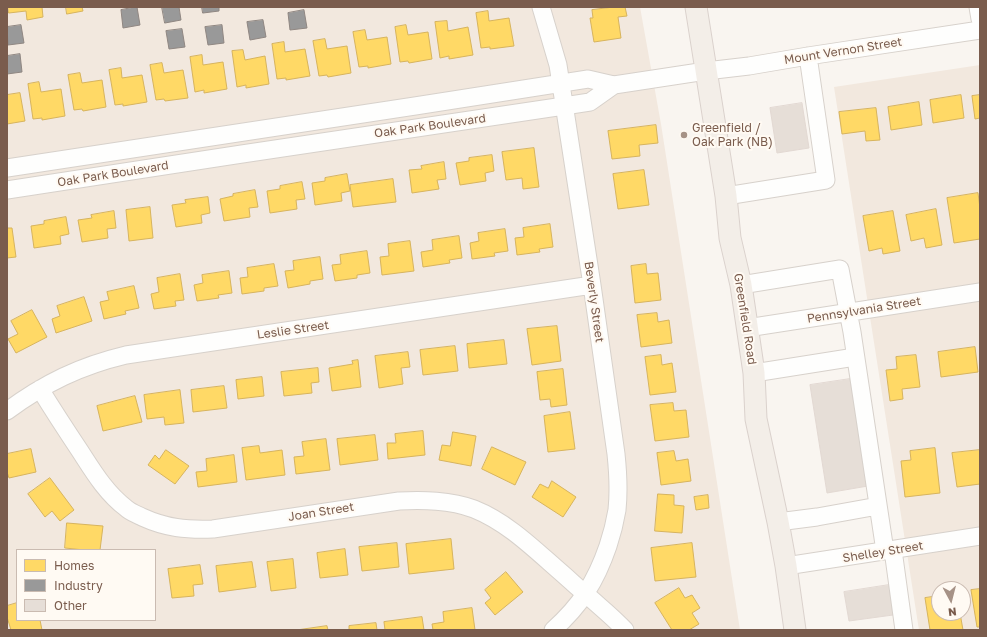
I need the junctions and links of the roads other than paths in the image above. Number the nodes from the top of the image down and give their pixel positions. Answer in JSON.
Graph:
{"nodes":[{"id":1,"x":541,"y":7,"type":"edge"},
{"id":2,"x":696,"y":7,"type":"edge"},
{"id":3,"x":978,"y":7,"type":"edge"},
{"id":4,"x":980,"y":19,"type":"edge"},
{"id":5,"x":980,"y":30,"type":"edge"},
{"id":6,"x":808,"y":56,"type":"junction"},
{"id":7,"x":706,"y":71,"type":"junction"},
{"id":8,"x":560,"y":83,"type":"junction"},
{"id":9,"x":614,"y":85,"type":"junction"},
{"id":10,"x":564,"y":106,"type":"junction"},
{"id":11,"x":239,"y":132,"type":"junction"},
{"id":12,"x":242,"y":154,"type":"junction"},
{"id":13,"x":7,"y":168,"type":"edge"},
{"id":14,"x":7,"y":190,"type":"edge"},
{"id":15,"x":726,"y":196,"type":"junction"},
{"id":16,"x":592,"y":285,"type":"junction"},
{"id":17,"x":741,"y":285,"type":"junction"},
{"id":18,"x":980,"y":292,"type":"edge"},
{"id":19,"x":848,"y":313,"type":"junction"},
{"id":20,"x":747,"y":328,"type":"junction"},
{"id":21,"x":855,"y":358,"type":"junction"},
{"id":22,"x":754,"y":373,"type":"junction"},
{"id":23,"x":40,"y":389,"type":"junction"},
{"id":24,"x":7,"y":411,"type":"edge"},
{"id":25,"x":878,"y":506,"type":"junction"},
{"id":26,"x":778,"y":522,"type":"junction"},
{"id":27,"x":980,"y":536,"type":"edge"},
{"id":28,"x":889,"y":551,"type":"junction"},
{"id":29,"x":786,"y":566,"type":"junction"},
{"id":30,"x":585,"y":594,"type":"junction"},
{"id":31,"x":553,"y":630,"type":"edge"},
{"id":32,"x":625,"y":630,"type":"edge"},
{"id":33,"x":795,"y":630,"type":"edge"},
{"id":34,"x":904,"y":630,"type":"edge"}],
"edges":[{"from":1,"to":8,"type":"street","name":"Beverly Street"},
{"from":2,"to":7,"type":"main road","name":"Greenfield Road"},
{"from":3,"to":4,"type":"street"},
{"from":5,"to":6,"type":"street","name":"Mount Vernon Street"},
{"from":6,"to":7,"type":"street","name":"Mount Vernon Street"},
{"from":6,"to":15,"type":"street"},
{"from":7,"to":9,"type":"street","name":"Oak Park Boulevard"},
{"from":7,"to":15,"type":"main road","name":"Greenfield Road"},
{"from":8,"to":9,"type":"street","name":"Oak Park Boulevard"},
{"from":8,"to":10,"type":"street","name":"Beverly Street"},
{"from":8,"to":11,"type":"street","name":"Oak Park Boulevard"},
{"from":9,"to":10,"type":"street","name":"Oak Park Boulevard"},
{"from":10,"to":12,"type":"street","name":"Oak Park Boulevard"},
{"from":10,"to":16,"type":"street","name":"Beverly Street"},
{"from":11,"to":12,"type":"street"},
{"from":11,"to":13,"type":"street","name":"Oak Park Boulevard"},
{"from":12,"to":14,"type":"street","name":"Oak Park Boulevard"},
{"from":15,"to":17,"type":"main road","name":"Greenfield Road"},
{"from":16,"to":23,"type":"street","name":"Leslie Street"},
{"from":16,"to":30,"type":"street","name":"Beverly Street"},
{"from":17,"to":19,"type":"street"},
{"from":17,"to":20,"type":"main road","name":"Greenfield Road"},
{"from":18,"to":19,"type":"street","name":"Pennsylvania Street"},
{"from":19,"to":20,"type":"street","name":"Pennsylvania Street"},
{"from":19,"to":21,"type":"street"},
{"from":20,"to":22,"type":"main road","name":"Greenfield Road"},
{"from":21,"to":22,"type":"street"},
{"from":21,"to":25,"type":"street"},
{"from":22,"to":26,"type":"main road","name":"Greenfield Road"},
{"from":23,"to":24,"type":"street","name":"Leslie Street"},
{"from":23,"to":30,"type":"street","name":"Joan Street"},
{"from":25,"to":26,"type":"street"},
{"from":25,"to":28,"type":"street"},
{"from":26,"to":29,"type":"main road","name":"Greenfield Road"},
{"from":27,"to":28,"type":"street","name":"Shelley Street"},
{"from":28,"to":29,"type":"street","name":"Shelley Street"},
{"from":28,"to":34,"type":"street"},
{"from":29,"to":33,"type":"main road","name":"Greenfield Road"},
{"from":30,"to":31,"type":"street","name":"Beverly Street"},
{"from":30,"to":32,"type":"street","name":"Joan Street"}]}
